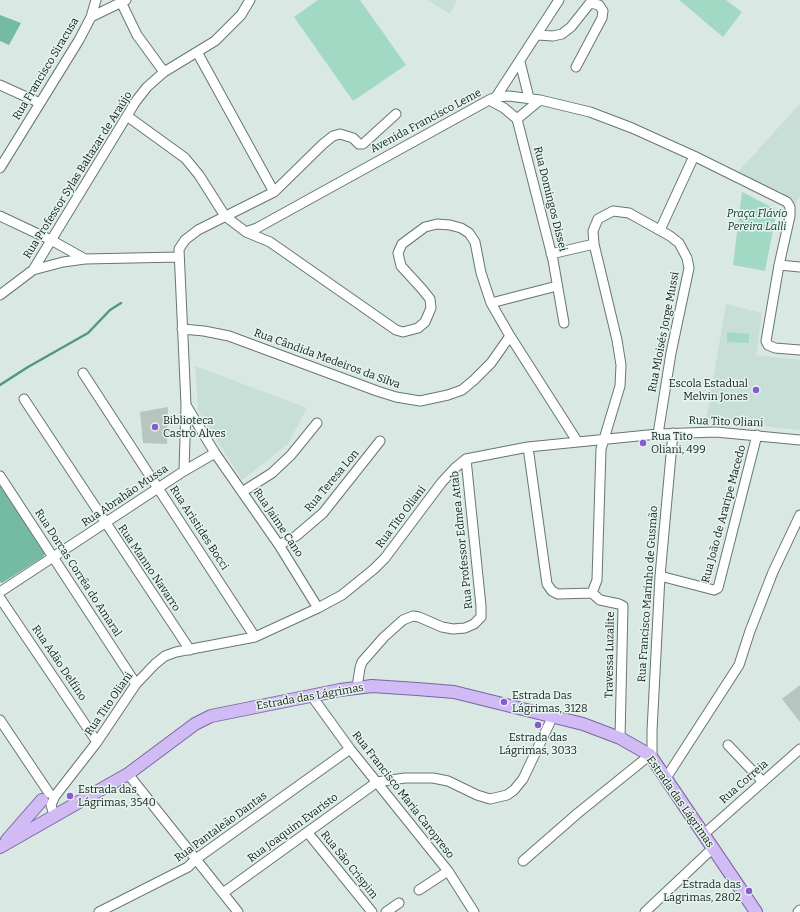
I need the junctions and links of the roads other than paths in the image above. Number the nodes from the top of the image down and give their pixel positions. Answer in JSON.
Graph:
{"nodes":[{"id":1,"x":96,"y":0,"type":"edge"},
{"id":2,"x":250,"y":0,"type":"edge"},
{"id":3,"x":559,"y":0,"type":"edge"},
{"id":4,"x":123,"y":1,"type":"edge"},
{"id":5,"x":91,"y":17,"type":"junction"},
{"id":6,"x":538,"y":35,"type":"junction"},
{"id":7,"x":197,"y":52,"type":"junction"},
{"id":8,"x":520,"y":62,"type":"junction"},
{"id":9,"x":576,"y":67,"type":"dead end"},
{"id":10,"x":164,"y":72,"type":"junction"},
{"id":11,"x":0,"y":85,"type":"edge"},
{"id":12,"x":529,"y":98,"type":"junction"},
{"id":13,"x":492,"y":99,"type":"junction"},
{"id":14,"x":540,"y":100,"type":"junction"},
{"id":15,"x":40,"y":103,"type":"junction"},
{"id":16,"x":396,"y":114,"type":"dead end"},
{"id":17,"x":127,"y":116,"type":"junction"},
{"id":18,"x":516,"y":119,"type":"junction"},
{"id":19,"x":694,"y":156,"type":"junction"},
{"id":20,"x":0,"y":168,"type":"edge"},
{"id":21,"x":274,"y":192,"type":"junction"},
{"id":22,"x":0,"y":216,"type":"edge"},
{"id":23,"x":225,"y":216,"type":"junction"},
{"id":24,"x":660,"y":230,"type":"junction"},
{"id":25,"x":246,"y":232,"type":"junction"},
{"id":26,"x":51,"y":240,"type":"junction"},
{"id":27,"x":594,"y":244,"type":"junction"},
{"id":28,"x":551,"y":254,"type":"junction"},
{"id":29,"x":179,"y":257,"type":"junction"},
{"id":30,"x":85,"y":259,"type":"junction"},
{"id":31,"x":779,"y":265,"type":"junction"},
{"id":32,"x":800,"y":267,"type":"edge"},
{"id":33,"x":33,"y":270,"type":"junction"},
{"id":34,"x":557,"y":286,"type":"junction"},
{"id":35,"x":0,"y":295,"type":"edge"},
{"id":36,"x":491,"y":303,"type":"junction"},
{"id":37,"x":564,"y":323,"type":"dead end"},
{"id":38,"x":182,"y":329,"type":"junction"},
{"id":39,"x":510,"y":336,"type":"junction"},
{"id":40,"x":800,"y":350,"type":"edge"},
{"id":41,"x":83,"y":373,"type":"dead end"},
{"id":42,"x":24,"y":399,"type":"dead end"},
{"id":43,"x":186,"y":404,"type":"junction"},
{"id":44,"x":317,"y":423,"type":"dead end"},
{"id":45,"x":674,"y":433,"type":"junction"},
{"id":46,"x":658,"y":434,"type":"junction"},
{"id":47,"x":757,"y":435,"type":"junction"},
{"id":48,"x":604,"y":438,"type":"junction"},
{"id":49,"x":800,"y":440,"type":"edge"},
{"id":50,"x":380,"y":441,"type":"dead end"},
{"id":51,"x":577,"y":441,"type":"junction"},
{"id":52,"x":528,"y":446,"type":"junction"},
{"id":53,"x":216,"y":453,"type":"junction"},
{"id":54,"x":466,"y":459,"type":"junction"},
{"id":55,"x":184,"y":471,"type":"junction"},
{"id":56,"x":0,"y":476,"type":"edge"},
{"id":57,"x":159,"y":488,"type":"junction"},
{"id":58,"x":242,"y":492,"type":"junction"},
{"id":59,"x":800,"y":515,"type":"edge"},
{"id":60,"x":105,"y":524,"type":"junction"},
{"id":61,"x":279,"y":545,"type":"junction"},
{"id":62,"x":55,"y":557,"type":"junction"},
{"id":63,"x":660,"y":576,"type":"junction"},
{"id":64,"x":0,"y":592,"type":"edge"},
{"id":65,"x":592,"y":593,"type":"junction"},
{"id":66,"x":0,"y":598,"type":"edge"},
{"id":67,"x":318,"y":608,"type":"junction"},
{"id":68,"x":254,"y":637,"type":"junction"},
{"id":69,"x":190,"y":650,"type":"junction"},
{"id":70,"x":136,"y":684,"type":"junction"},
{"id":71,"x":357,"y":688,"type":"junction"},
{"id":72,"x":311,"y":695,"type":"junction"},
{"id":73,"x":553,"y":716,"type":"junction"},
{"id":74,"x":0,"y":720,"type":"edge"},
{"id":75,"x":620,"y":738,"type":"junction"},
{"id":76,"x":97,"y":742,"type":"junction"},
{"id":77,"x":728,"y":745,"type":"dead end"},
{"id":78,"x":350,"y":749,"type":"junction"},
{"id":79,"x":800,"y":749,"type":"edge"},
{"id":80,"x":651,"y":756,"type":"junction"},
{"id":81,"x":82,"y":762,"type":"junction"},
{"id":82,"x":128,"y":774,"type":"junction"},
{"id":83,"x":666,"y":778,"type":"junction"},
{"id":84,"x":377,"y":782,"type":"junction"},
{"id":85,"x":763,"y":782,"type":"junction"},
{"id":86,"x":46,"y":797,"type":"junction"},
{"id":87,"x":54,"y":815,"type":"junction"},
{"id":88,"x":42,"y":823,"type":"junction"},
{"id":89,"x":308,"y":832,"type":"junction"},
{"id":90,"x":704,"y":834,"type":"junction"},
{"id":91,"x":0,"y":847,"type":"edge"},
{"id":92,"x":712,"y":848,"type":"junction"},
{"id":93,"x":196,"y":859,"type":"junction"},
{"id":94,"x":523,"y":861,"type":"dead end"},
{"id":95,"x":448,"y":871,"type":"junction"},
{"id":96,"x":419,"y":890,"type":"dead end"},
{"id":97,"x":223,"y":893,"type":"junction"},
{"id":98,"x":399,"y":903,"type":"dead end"},
{"id":99,"x":234,"y":911,"type":"edge"},
{"id":100,"x":99,"y":912,"type":"edge"},
{"id":101,"x":372,"y":912,"type":"edge"},
{"id":102,"x":386,"y":912,"type":"edge"},
{"id":103,"x":474,"y":912,"type":"edge"},
{"id":104,"x":645,"y":912,"type":"edge"},
{"id":105,"x":756,"y":912,"type":"edge"}],
"edges":[{"from":1,"to":5,"type":"street","name":"Rua Francisco Siracusa"},
{"from":2,"to":7,"type":"street","name":"Rua Professor Sylas Baltazar de Araújo"},
{"from":3,"to":6,"type":"street"},
{"from":4,"to":5,"type":"street"},
{"from":4,"to":10,"type":"street"},
{"from":5,"to":15,"type":"street","name":"Rua Francisco Siracusa"},
{"from":6,"to":8,"type":"street"},
{"from":6,"to":9,"type":"street"},
{"from":7,"to":10,"type":"street","name":"Rua Professor Sylas Baltazar de Araújo"},
{"from":7,"to":21,"type":"street"},
{"from":8,"to":12,"type":"street"},
{"from":8,"to":13,"type":"street"},
{"from":10,"to":17,"type":"street","name":"Rua Professor Sylas Baltazar de Araújo"},
{"from":11,"to":15,"type":"street"},
{"from":12,"to":13,"type":"street","name":"Avenida Francisco Leme"},
{"from":12,"to":14,"type":"street","name":"Avenida Francisco Leme"},
{"from":13,"to":18,"type":"street"},
{"from":13,"to":25,"type":"street","name":"Avenida Francisco Leme"},
{"from":14,"to":18,"type":"street"},
{"from":14,"to":19,"type":"street","name":"Avenida Francisco Leme"},
{"from":15,"to":20,"type":"street","name":"Rua Francisco Siracusa"},
{"from":16,"to":21,"type":"street"},
{"from":17,"to":23,"type":"street"},
{"from":17,"to":26,"type":"street","name":"Rua Professor Sylas Baltazar de Araújo"},
{"from":18,"to":28,"type":"street","name":"Rua Domingos Dissei"},
{"from":19,"to":24,"type":"street"},
{"from":19,"to":31,"type":"street","name":"Avenida Francisco Leme"},
{"from":21,"to":23,"type":"street"},
{"from":22,"to":26,"type":"street"},
{"from":23,"to":25,"type":"street"},
{"from":23,"to":29,"type":"street"},
{"from":24,"to":27,"type":"street","name":"Rua Mloisés Jorge Mussi"},
{"from":24,"to":46,"type":"street","name":"Rua Mloisés Jorge Mussi"},
{"from":25,"to":36,"type":"street"},
{"from":26,"to":30,"type":"street"},
{"from":26,"to":33,"type":"street","name":"Rua Professor Sylas Baltazar de Araújo"},
{"from":27,"to":28,"type":"street"},
{"from":27,"to":48,"type":"street","name":"Rua Mloisés Jorge Mussi"},
{"from":28,"to":34,"type":"street","name":"Rua Domingos Dissei"},
{"from":29,"to":30,"type":"street"},
{"from":29,"to":38,"type":"street","name":"Rua Abrahão Mussa"},
{"from":30,"to":33,"type":"street"},
{"from":31,"to":32,"type":"street"},
{"from":31,"to":40,"type":"street"},
{"from":33,"to":35,"type":"street"},
{"from":34,"to":36,"type":"street"},
{"from":34,"to":37,"type":"street","name":"Rua Domingos Dissei"},
{"from":36,"to":39,"type":"street"},
{"from":38,"to":39,"type":"street","name":"Rua Cândida Medeiros da Silva"},
{"from":38,"to":43,"type":"street","name":"Rua Abrahão Mussa"},
{"from":39,"to":51,"type":"street"},
{"from":41,"to":57,"type":"street","name":"Rua Aristides Bocci"},
{"from":42,"to":60,"type":"street","name":"Rua Manno Navarro"},
{"from":43,"to":53,"type":"street","name":"Rua Jaime Cano"},
{"from":43,"to":55,"type":"street","name":"Rua Abrahão Mussa"},
{"from":44,"to":58,"type":"street"},
{"from":45,"to":46,"type":"street","name":"Rua Tito Oliani"},
{"from":45,"to":47,"type":"street","name":"Rua Tito Oliani"},
{"from":45,"to":63,"type":"street","name":"Rua Francisco Marinho de Gusmão"},
{"from":46,"to":48,"type":"street","name":"Rua Tito Oliani"},
{"from":47,"to":49,"type":"street","name":"Rua Tito Oliani"},
{"from":47,"to":63,"type":"street","name":"Rua João de Araripe Macedo"},
{"from":48,"to":51,"type":"street","name":"Rua Tito Oliani"},
{"from":48,"to":65,"type":"street","name":"Rua Mloisés Jorge Mussi"},
{"from":50,"to":61,"type":"street","name":"Rua Teresa Lon"},
{"from":51,"to":52,"type":"street","name":"Rua Tito Oliani"},
{"from":52,"to":54,"type":"street","name":"Rua Tito Oliani"},
{"from":52,"to":65,"type":"street"},
{"from":53,"to":55,"type":"street"},
{"from":53,"to":58,"type":"street","name":"Rua Jaime Cano"},
{"from":54,"to":67,"type":"street","name":"Rua Tito Oliani"},
{"from":54,"to":71,"type":"street","name":"Rua Professor Edmea Attab"},
{"from":55,"to":57,"type":"street","name":"Rua Abrahão Mussa"},
{"from":56,"to":62,"type":"street","name":"Rua Dorcas Corrêa do Amaral"},
{"from":57,"to":60,"type":"street","name":"Rua Abrahão Mussa"},
{"from":57,"to":68,"type":"street","name":"Rua Aristides Bocci"},
{"from":58,"to":61,"type":"street","name":"Rua Jaime Cano"},
{"from":59,"to":83,"type":"street"},
{"from":60,"to":62,"type":"street","name":"Rua Abrahão Mussa"},
{"from":60,"to":69,"type":"street","name":"Rua Manno Navarro"},
{"from":61,"to":67,"type":"street","name":"Rua Jaime Cano"},
{"from":62,"to":64,"type":"street","name":"Rua Abrahão Mussa"},
{"from":62,"to":70,"type":"street","name":"Rua Dorcas Corrêa do Amaral"},
{"from":63,"to":80,"type":"street","name":"Rua Francisco Marinho de Gusmão"},
{"from":65,"to":75,"type":"street","name":"Travessa Luzalite"},
{"from":66,"to":76,"type":"street","name":"Rua Adão Delfino"},
{"from":67,"to":68,"type":"street","name":"Rua Tito Oliani"},
{"from":68,"to":69,"type":"street","name":"Rua Tito Oliani"},
{"from":69,"to":70,"type":"street","name":"Rua Tito Oliani"},
{"from":70,"to":76,"type":"street","name":"Rua Tito Oliani"},
{"from":71,"to":72,"type":"main road","name":"Estrada das Lágrimas"},
{"from":71,"to":73,"type":"main road","name":"Estrada das Lágrimas"},
{"from":72,"to":78,"type":"street","name":"Rua Francisco Maria Caropreso"},
{"from":72,"to":82,"type":"main road","name":"Estrada das Lágrimas"},
{"from":73,"to":75,"type":"main road","name":"Estrada das Lágrimas"},
{"from":73,"to":84,"type":"street"},
{"from":74,"to":86,"type":"street"},
{"from":75,"to":80,"type":"main road","name":"Estrada das Lágrimas"},
{"from":76,"to":81,"type":"street","name":"Rua Tito Oliani"},
{"from":77,"to":85,"type":"street"},
{"from":78,"to":84,"type":"street","name":"Rua Francisco Maria Caropreso"},
{"from":78,"to":93,"type":"street","name":"Rua Pantaleão Dantas"},
{"from":79,"to":85,"type":"street","name":"Rua Correia"},
{"from":80,"to":83,"type":"main road","name":"Estrada das Lágrimas"},
{"from":80,"to":94,"type":"street"},
{"from":81,"to":86,"type":"street","name":"Rua Tito Oliani"},
{"from":81,"to":87,"type":"street","name":"Rua Tito Oliani"},
{"from":82,"to":87,"type":"main road","name":"Estrada das Lágrimas"},
{"from":82,"to":93,"type":"street"},
{"from":83,"to":90,"type":"main road","name":"Estrada das Lágrimas"},
{"from":84,"to":89,"type":"street","name":"Rua Joaquim Evaristo"},
{"from":84,"to":95,"type":"street","name":"Rua Francisco Maria Caropreso"},
{"from":85,"to":90,"type":"street","name":"Rua Correia"},
{"from":86,"to":88,"type":"street"},
{"from":86,"to":91,"type":"main road"},
{"from":87,"to":88,"type":"main road","name":"Estrada das Lágrimas"},
{"from":88,"to":91,"type":"main road","name":"Estrada das Lágrimas"},
{"from":89,"to":97,"type":"street","name":"Rua Joaquim Evaristo"},
{"from":89,"to":101,"type":"street","name":"Rua São Crispim"},
{"from":90,"to":92,"type":"main road","name":"Estrada das Lágrimas"},
{"from":92,"to":104,"type":"street"},
{"from":92,"to":105,"type":"main road","name":"Estrada das Lágrimas"},
{"from":93,"to":97,"type":"street"},
{"from":93,"to":100,"type":"street","name":"Rua Pantaleão Dantas"},
{"from":95,"to":96,"type":"street"},
{"from":95,"to":103,"type":"street","name":"Rua Francisco Maria Caropreso"},
{"from":97,"to":99,"type":"street"},
{"from":98,"to":102,"type":"street"}]}
